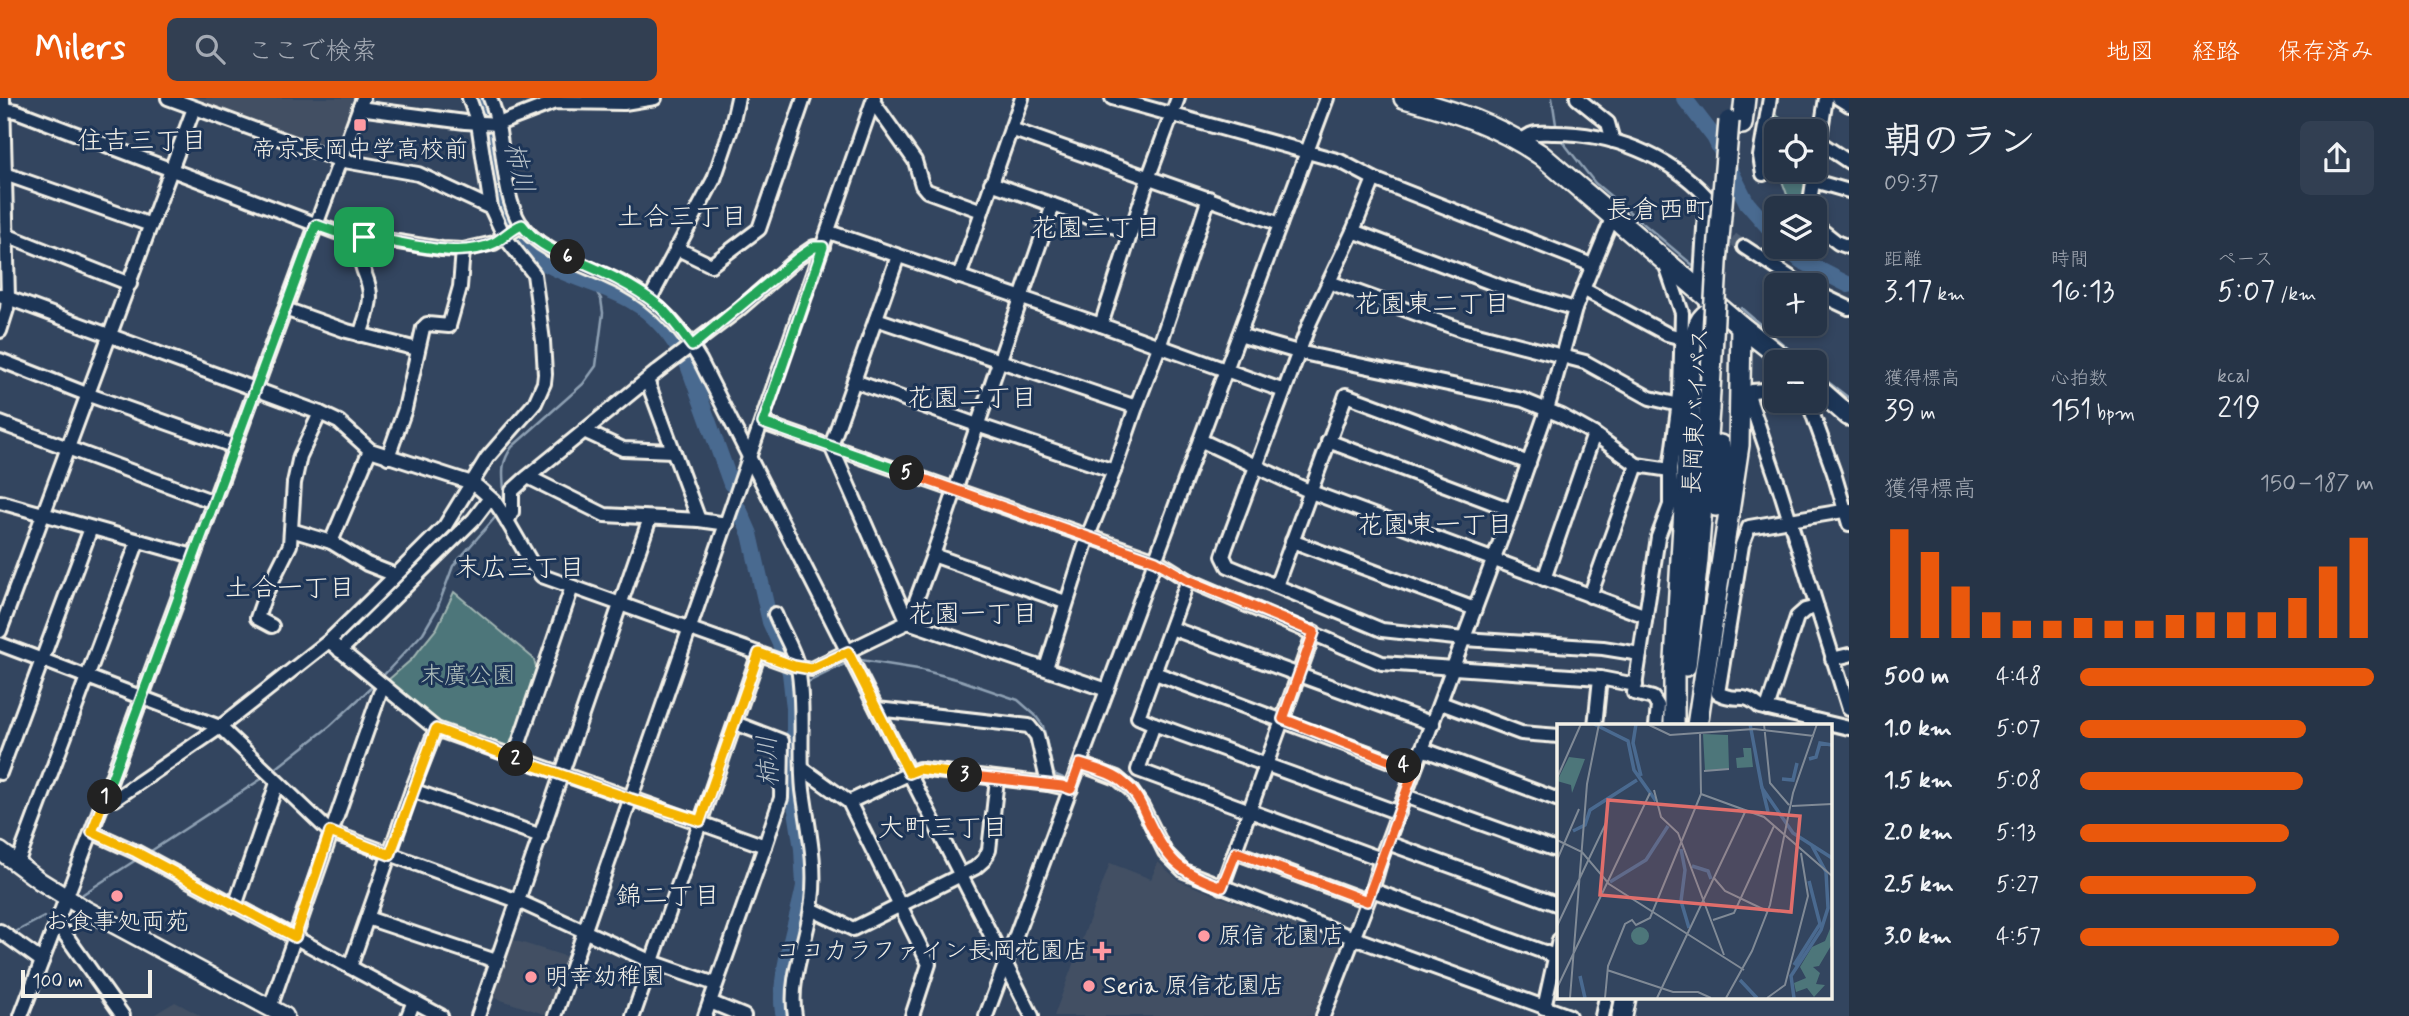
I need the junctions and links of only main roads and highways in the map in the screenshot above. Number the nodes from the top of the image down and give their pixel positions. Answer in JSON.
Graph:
{"nodes":[{"id":1,"x":1404,"y":98,"type":"edge"},
{"id":2,"x":1732,"y":98,"type":"edge"},
{"id":3,"x":1745,"y":98,"type":"edge"},
{"id":4,"x":1736,"y":122,"type":"junction"},
{"id":5,"x":1690,"y":282,"type":"junction"},
{"id":6,"x":1736,"y":322,"type":"junction"},
{"id":7,"x":1772,"y":350,"type":"edge"},
{"id":8,"x":1764,"y":355,"type":"edge"},
{"id":9,"x":1741,"y":380,"type":"junction"},
{"id":10,"x":1690,"y":381,"type":"junction"},
{"id":11,"x":1827,"y":397,"type":"edge"},
{"id":12,"x":1715,"y":409,"type":"junction"},
{"id":13,"x":1849,"y":416,"type":"edge"},
{"id":14,"x":1676,"y":724,"type":"edge"},
{"id":15,"x":1676,"y":724,"type":"edge"},
{"id":16,"x":1689,"y":724,"type":"edge"},
{"id":17,"x":1697,"y":724,"type":"edge"},
{"id":18,"x":0,"y":850,"type":"edge"},
{"id":19,"x":1626,"y":998,"type":"edge"},
{"id":20,"x":1640,"y":998,"type":"edge"},
{"id":21,"x":285,"y":1016,"type":"edge"},
{"id":22,"x":1622,"y":1016,"type":"edge"},
{"id":23,"x":1635,"y":1016,"type":"edge"}],
"edges":[{"from":1,"to":5,"type":"highway"},
{"from":2,"to":4,"type":"highway","name":"長岡東バイパス"},
{"from":3,"to":4,"type":"highway","name":"長岡東バイパス"},
{"from":4,"to":12,"type":"highway","name":"長岡東バイパス"},
{"from":5,"to":6,"type":"highway"},
{"from":5,"to":10,"type":"highway"},
{"from":6,"to":7,"type":"highway"},
{"from":6,"to":9,"type":"highway"},
{"from":6,"to":10,"type":"highway"},
{"from":8,"to":9,"type":"highway"},
{"from":9,"to":17,"type":"highway"},
{"from":10,"to":15,"type":"highway"},
{"from":11,"to":13,"type":"highway"},
{"from":12,"to":14,"type":"highway","name":"長岡東バイパス"},
{"from":12,"to":16,"type":"highway","name":"長岡東バイパス"},
{"from":18,"to":21,"type":"main road"},
{"from":19,"to":22,"type":"highway"},
{"from":20,"to":23,"type":"highway"}]}
